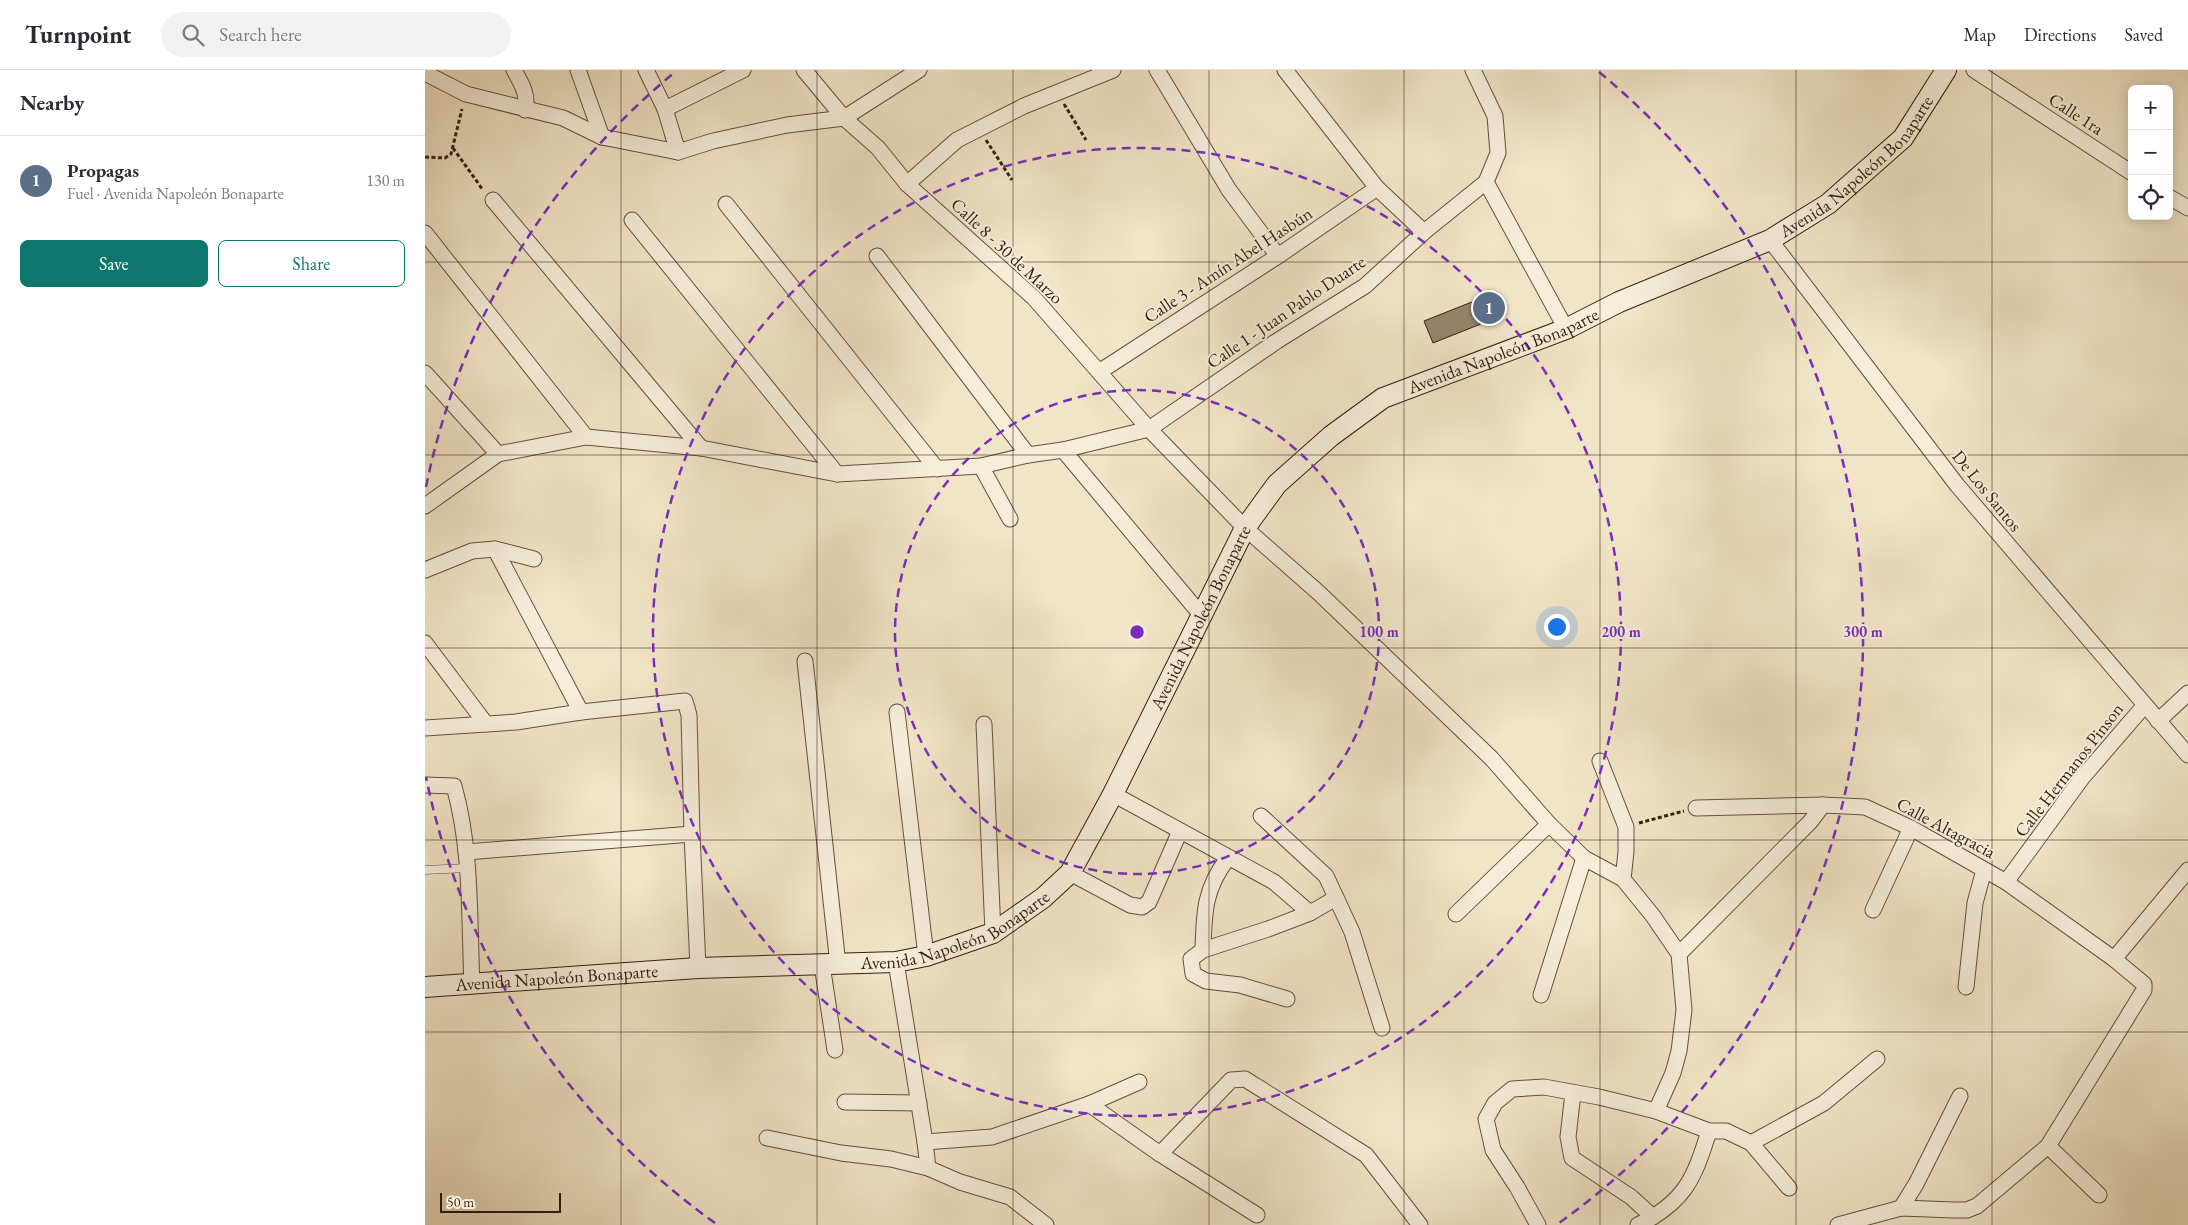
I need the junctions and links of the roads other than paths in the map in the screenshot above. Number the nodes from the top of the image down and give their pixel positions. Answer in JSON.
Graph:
{"nodes":[{"id":1,"x":514,"y":70,"type":"edge"},
{"id":2,"x":578,"y":70,"type":"edge"},
{"id":3,"x":646,"y":70,"type":"edge"},
{"id":4,"x":743,"y":70,"type":"edge"},
{"id":5,"x":804,"y":70,"type":"edge"},
{"id":6,"x":919,"y":70,"type":"edge"},
{"id":7,"x":1113,"y":70,"type":"edge"},
{"id":8,"x":1157,"y":70,"type":"edge"},
{"id":9,"x":1285,"y":70,"type":"edge"},
{"id":10,"x":1473,"y":70,"type":"edge"},
{"id":11,"x":1945,"y":70,"type":"edge"},
{"id":12,"x":1974,"y":70,"type":"edge"},
{"id":13,"x":425,"y":74,"type":"edge"},
{"id":14,"x":665,"y":109,"type":"junction"},
{"id":15,"x":525,"y":110,"type":"junction"},
{"id":16,"x":844,"y":118,"type":"junction"},
{"id":17,"x":602,"y":138,"type":"junction"},
{"id":18,"x":678,"y":152,"type":"junction"},
{"id":19,"x":2128,"y":170,"type":"edge"},
{"id":20,"x":1486,"y":182,"type":"junction"},
{"id":21,"x":907,"y":184,"type":"junction"},
{"id":22,"x":1377,"y":188,"type":"junction"},
{"id":23,"x":2173,"y":199,"type":"edge"},
{"id":24,"x":493,"y":200,"type":"road end"},
{"id":25,"x":726,"y":204,"type":"dead end"},
{"id":26,"x":2188,"y":208,"type":"edge"},
{"id":27,"x":632,"y":220,"type":"dead end"},
{"id":28,"x":1425,"y":232,"type":"junction"},
{"id":29,"x":425,"y":233,"type":"edge"},
{"id":30,"x":1770,"y":240,"type":"junction"},
{"id":31,"x":877,"y":256,"type":"dead end"},
{"id":32,"x":1278,"y":256,"type":"junction"},
{"id":33,"x":1566,"y":329,"type":"junction"},
{"id":34,"x":1099,"y":372,"type":"junction"},
{"id":35,"x":425,"y":373,"type":"edge"},
{"id":36,"x":1149,"y":429,"type":"junction"},
{"id":37,"x":586,"y":438,"type":"junction"},
{"id":38,"x":701,"y":448,"type":"junction"},
{"id":39,"x":1063,"y":450,"type":"junction"},
{"id":40,"x":498,"y":454,"type":"junction"},
{"id":41,"x":1028,"y":455,"type":"junction"},
{"id":42,"x":981,"y":466,"type":"junction"},
{"id":43,"x":937,"y":469,"type":"junction"},
{"id":44,"x":837,"y":474,"type":"junction"},
{"id":45,"x":427,"y":500,"type":"edge"},
{"id":46,"x":1010,"y":519,"type":"dead end"},
{"id":47,"x":1245,"y":528,"type":"junction"},
{"id":48,"x":495,"y":549,"type":"junction"},
{"id":49,"x":534,"y":558,"type":"dead end"},
{"id":50,"x":425,"y":570,"type":"edge"},
{"id":51,"x":1202,"y":616,"type":"junction"},
{"id":52,"x":425,"y":643,"type":"edge"},
{"id":53,"x":805,"y":660,"type":"dead end"},
{"id":54,"x":2188,"y":693,"type":"edge"},
{"id":55,"x":2144,"y":706,"type":"junction"},
{"id":56,"x":581,"y":712,"type":"junction"},
{"id":57,"x":897,"y":712,"type":"dead end"},
{"id":58,"x":2158,"y":721,"type":"junction"},
{"id":59,"x":486,"y":724,"type":"junction"},
{"id":60,"x":985,"y":724,"type":"dead end"},
{"id":61,"x":425,"y":728,"type":"edge"},
{"id":62,"x":2188,"y":755,"type":"edge"},
{"id":63,"x":1600,"y":761,"type":"dead end"},
{"id":64,"x":425,"y":785,"type":"edge"},
{"id":65,"x":1113,"y":794,"type":"junction"},
{"id":66,"x":1823,"y":805,"type":"junction"},
{"id":67,"x":1696,"y":808,"type":"road end"},
{"id":68,"x":1261,"y":816,"type":"dead end"},
{"id":69,"x":1549,"y":824,"type":"junction"},
{"id":70,"x":1911,"y":828,"type":"junction"},
{"id":71,"x":1180,"y":831,"type":"junction"},
{"id":72,"x":692,"y":834,"type":"junction"},
{"id":73,"x":465,"y":852,"type":"junction"},
{"id":74,"x":1229,"y":858,"type":"junction"},
{"id":75,"x":1584,"y":858,"type":"junction"},
{"id":76,"x":467,"y":868,"type":"junction"},
{"id":77,"x":425,"y":870,"type":"edge"},
{"id":78,"x":1984,"y":870,"type":"junction"},
{"id":79,"x":2188,"y":870,"type":"edge"},
{"id":80,"x":1069,"y":874,"type":"junction"},
{"id":81,"x":1623,"y":879,"type":"junction"},
{"id":82,"x":2006,"y":882,"type":"junction"},
{"id":83,"x":1336,"y":898,"type":"junction"},
{"id":84,"x":1873,"y":910,"type":"dead end"},
{"id":85,"x":1311,"y":913,"type":"junction"},
{"id":86,"x":1456,"y":914,"type":"dead end"},
{"id":87,"x":993,"y":933,"type":"junction"},
{"id":88,"x":1203,"y":950,"type":"junction"},
{"id":89,"x":1679,"y":954,"type":"junction"},
{"id":90,"x":926,"y":956,"type":"junction"},
{"id":91,"x":2114,"y":960,"type":"junction"},
{"id":92,"x":896,"y":962,"type":"junction"},
{"id":93,"x":830,"y":965,"type":"junction"},
{"id":94,"x":698,"y":968,"type":"junction"},
{"id":95,"x":472,"y":985,"type":"junction"},
{"id":96,"x":1966,"y":987,"type":"dead end"},
{"id":97,"x":425,"y":988,"type":"edge"},
{"id":98,"x":1541,"y":995,"type":"dead end"},
{"id":99,"x":1287,"y":999,"type":"dead end"},
{"id":100,"x":1381,"y":1028,"type":"dead end"},
{"id":101,"x":835,"y":1050,"type":"dead end"},
{"id":102,"x":1877,"y":1059,"type":"dead end"},
{"id":103,"x":1139,"y":1082,"type":"dead end"},
{"id":104,"x":1573,"y":1093,"type":"junction"},
{"id":105,"x":1960,"y":1096,"type":"dead end"},
{"id":106,"x":845,"y":1102,"type":"dead end"},
{"id":107,"x":919,"y":1103,"type":"junction"},
{"id":108,"x":1089,"y":1104,"type":"junction"},
{"id":109,"x":1656,"y":1111,"type":"junction"},
{"id":110,"x":1709,"y":1131,"type":"junction"},
{"id":111,"x":767,"y":1138,"type":"dead end"},
{"id":112,"x":925,"y":1142,"type":"junction"},
{"id":113,"x":1751,"y":1144,"type":"junction"},
{"id":114,"x":2048,"y":1146,"type":"junction"},
{"id":115,"x":1160,"y":1154,"type":"junction"},
{"id":116,"x":928,"y":1168,"type":"junction"},
{"id":117,"x":1789,"y":1188,"type":"dead end"},
{"id":118,"x":2099,"y":1195,"type":"dead end"},
{"id":119,"x":1901,"y":1208,"type":"junction"},
{"id":120,"x":1257,"y":1215,"type":"dead end"},
{"id":121,"x":1653,"y":1217,"type":"junction"},
{"id":122,"x":1046,"y":1225,"type":"edge"},
{"id":123,"x":1420,"y":1225,"type":"edge"},
{"id":124,"x":1538,"y":1225,"type":"edge"},
{"id":125,"x":1637,"y":1225,"type":"edge"},
{"id":126,"x":1838,"y":1225,"type":"edge"}],
"edges":[{"from":1,"to":15,"type":"street"},
{"from":2,"to":17,"type":"street"},
{"from":3,"to":14,"type":"street"},
{"from":4,"to":14,"type":"street"},
{"from":5,"to":16,"type":"street","name":"Calle 8 - 30 de Marzo"},
{"from":6,"to":16,"type":"street"},
{"from":7,"to":21,"type":"street"},
{"from":8,"to":32,"type":"street"},
{"from":9,"to":22,"type":"street"},
{"from":10,"to":20,"type":"street"},
{"from":11,"to":30,"type":"main road","name":"Avenida Napoleón Bonaparte"},
{"from":12,"to":19,"type":"street","name":"Calle 1ra"},
{"from":13,"to":15,"type":"street"},
{"from":14,"to":18,"type":"street"},
{"from":15,"to":17,"type":"street"},
{"from":16,"to":18,"type":"street"},
{"from":16,"to":21,"type":"street","name":"Calle 8 - 30 de Marzo"},
{"from":17,"to":18,"type":"street"},
{"from":20,"to":28,"type":"street","name":"Calle 1 - Juan Pablo Duarte"},
{"from":20,"to":33,"type":"street"},
{"from":21,"to":34,"type":"street","name":"Calle 8 - 30 de Marzo"},
{"from":22,"to":28,"type":"street"},
{"from":22,"to":32,"type":"street","name":"Calle 3 - Amín Abel Hasbún"},
{"from":23,"to":26,"type":"street"},
{"from":24,"to":38,"type":"street"},
{"from":25,"to":43,"type":"street"},
{"from":27,"to":44,"type":"street"},
{"from":28,"to":36,"type":"street","name":"Calle 1 - Juan Pablo Duarte"},
{"from":29,"to":37,"type":"street"},
{"from":30,"to":33,"type":"main road","name":"Avenida Napoleón Bonaparte"},
{"from":30,"to":55,"type":"street","name":"De Los Santos"},
{"from":31,"to":41,"type":"street"},
{"from":32,"to":34,"type":"street","name":"Calle 3 - Amín Abel Hasbún"},
{"from":33,"to":47,"type":"main road","name":"Avenida Napoleón Bonaparte"},
{"from":34,"to":36,"type":"street","name":"Calle 8 - 30 de Marzo"},
{"from":35,"to":40,"type":"street"},
{"from":36,"to":39,"type":"street"},
{"from":36,"to":47,"type":"street","name":"Calle 8 - 30 de Marzo"},
{"from":37,"to":38,"type":"street"},
{"from":37,"to":40,"type":"street"},
{"from":38,"to":44,"type":"street"},
{"from":39,"to":41,"type":"street"},
{"from":39,"to":51,"type":"street"},
{"from":40,"to":45,"type":"street"},
{"from":41,"to":42,"type":"street"},
{"from":42,"to":43,"type":"street"},
{"from":42,"to":46,"type":"street"},
{"from":43,"to":44,"type":"street"},
{"from":47,"to":51,"type":"main road","name":"Avenida Napoleón Bonaparte"},
{"from":47,"to":69,"type":"street","name":"Calle 8 - 30 de Marzo"},
{"from":48,"to":49,"type":"street"},
{"from":48,"to":50,"type":"street"},
{"from":48,"to":56,"type":"street"},
{"from":51,"to":65,"type":"main road","name":"Avenida Napoleón Bonaparte"},
{"from":52,"to":59,"type":"street"},
{"from":53,"to":93,"type":"street"},
{"from":54,"to":58,"type":"street"},
{"from":55,"to":58,"type":"street","name":"De Los Santos"},
{"from":55,"to":82,"type":"street","name":"Calle Hermanos Pinson"},
{"from":56,"to":59,"type":"street"},
{"from":56,"to":72,"type":"street"},
{"from":57,"to":90,"type":"street"},
{"from":58,"to":62,"type":"street","name":"De Los Santos"},
{"from":59,"to":61,"type":"street"},
{"from":60,"to":87,"type":"street"},
{"from":63,"to":81,"type":"street"},
{"from":64,"to":73,"type":"street"},
{"from":65,"to":71,"type":"street"},
{"from":65,"to":80,"type":"main road","name":"Avenida Napoleón Bonaparte"},
{"from":66,"to":67,"type":"street","name":"Calle Altagracia"},
{"from":66,"to":70,"type":"street","name":"Calle Altagracia"},
{"from":66,"to":89,"type":"street"},
{"from":68,"to":83,"type":"street"},
{"from":69,"to":75,"type":"street","name":"Calle 8 - 30 de Marzo"},
{"from":69,"to":86,"type":"street"},
{"from":70,"to":78,"type":"street","name":"Calle Altagracia"},
{"from":70,"to":84,"type":"street"},
{"from":71,"to":74,"type":"street"},
{"from":71,"to":80,"type":"street"},
{"from":72,"to":73,"type":"street"},
{"from":72,"to":94,"type":"street"},
{"from":73,"to":76,"type":"street"},
{"from":74,"to":85,"type":"street"},
{"from":74,"to":88,"type":"street"},
{"from":75,"to":81,"type":"street","name":"Calle 8 - 30 de Marzo"},
{"from":75,"to":98,"type":"street"},
{"from":76,"to":77,"type":"lane"},
{"from":76,"to":95,"type":"street"},
{"from":78,"to":82,"type":"street","name":"Calle Altagracia"},
{"from":78,"to":96,"type":"street"},
{"from":79,"to":91,"type":"street"},
{"from":80,"to":87,"type":"main road","name":"Avenida Napoleón Bonaparte"},
{"from":81,"to":89,"type":"street"},
{"from":82,"to":91,"type":"street","name":"Calle Altagracia"},
{"from":83,"to":85,"type":"street"},
{"from":83,"to":100,"type":"street"},
{"from":85,"to":88,"type":"street"},
{"from":87,"to":90,"type":"main road","name":"Avenida Napoleón Bonaparte"},
{"from":88,"to":99,"type":"street"},
{"from":89,"to":109,"type":"street"},
{"from":90,"to":92,"type":"main road","name":"Avenida Napoleón Bonaparte"},
{"from":91,"to":114,"type":"street","name":"Calle Altagracia"},
{"from":92,"to":93,"type":"main road","name":"Avenida Napoleón Bonaparte"},
{"from":92,"to":107,"type":"street"},
{"from":93,"to":94,"type":"main road","name":"Avenida Napoleón Bonaparte"},
{"from":93,"to":101,"type":"street"},
{"from":94,"to":95,"type":"main road","name":"Avenida Napoleón Bonaparte"},
{"from":95,"to":97,"type":"main road","name":"Avenida Napoleón Bonaparte"},
{"from":102,"to":113,"type":"street"},
{"from":103,"to":108,"type":"street"},
{"from":104,"to":109,"type":"street"},
{"from":104,"to":121,"type":"street"},
{"from":104,"to":124,"type":"street"},
{"from":105,"to":119,"type":"street"},
{"from":106,"to":107,"type":"street"},
{"from":107,"to":112,"type":"street"},
{"from":108,"to":112,"type":"street"},
{"from":108,"to":115,"type":"street"},
{"from":109,"to":110,"type":"street"},
{"from":110,"to":113,"type":"street"},
{"from":110,"to":121,"type":"street"},
{"from":111,"to":116,"type":"street"},
{"from":112,"to":116,"type":"street"},
{"from":113,"to":117,"type":"street"},
{"from":114,"to":118,"type":"street"},
{"from":114,"to":119,"type":"street"},
{"from":115,"to":120,"type":"street"},
{"from":115,"to":123,"type":"street"},
{"from":116,"to":122,"type":"street"},
{"from":119,"to":126,"type":"street"},
{"from":121,"to":125,"type":"street"}]}
